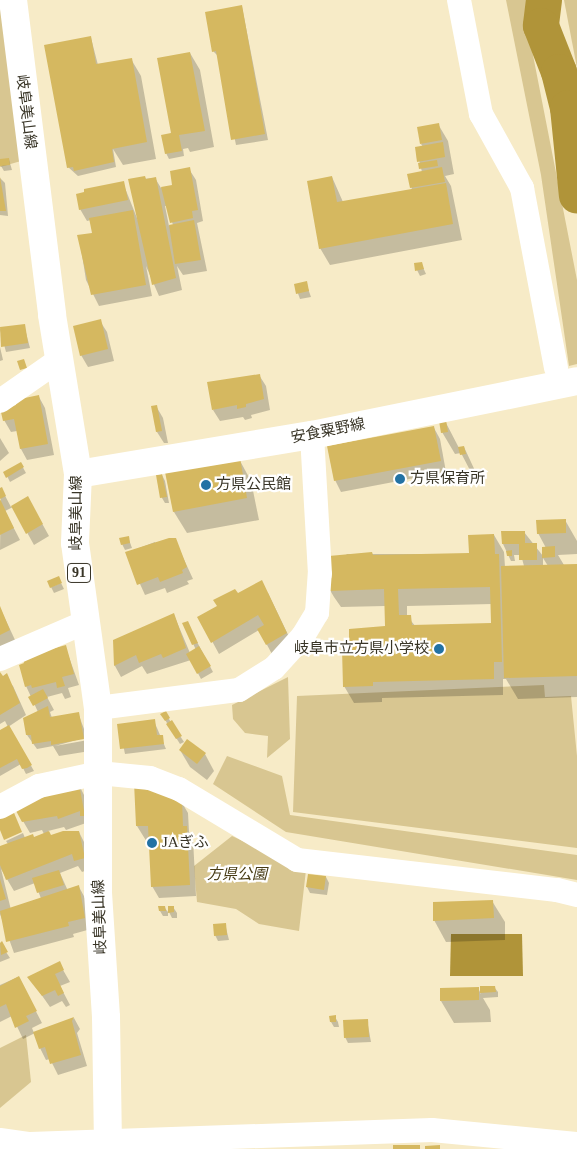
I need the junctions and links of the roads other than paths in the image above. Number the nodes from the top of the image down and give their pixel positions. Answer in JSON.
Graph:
{"nodes":[{"id":1,"x":13,"y":0,"type":"edge"},
{"id":2,"x":459,"y":0,"type":"edge"},
{"id":3,"x":59,"y":360,"type":"junction"},
{"id":4,"x":563,"y":378,"type":"edge"},
{"id":5,"x":0,"y":401,"type":"edge"},
{"id":6,"x":312,"y":435,"type":"junction"},
{"id":7,"x":78,"y":474,"type":"junction"},
{"id":8,"x":86,"y":622,"type":"junction"},
{"id":9,"x":0,"y":659,"type":"edge"},
{"id":10,"x":98,"y":708,"type":"junction"},
{"id":11,"x":100,"y":773,"type":"junction"},
{"id":12,"x":0,"y":807,"type":"edge"},
{"id":13,"x":577,"y":895,"type":"edge"},
{"id":14,"x":0,"y":1140,"type":"edge"},
{"id":15,"x":577,"y":1144,"type":"edge"},
{"id":16,"x":108,"y":1145,"type":"edge"},
{"id":17,"x":29,"y":1146,"type":"edge"}],
"edges":[{"from":1,"to":3,"type":"main road","name":"岐阜美山線","number":"91"},
{"from":2,"to":4,"type":"street"},
{"from":3,"to":5,"type":"street"},
{"from":3,"to":7,"type":"main road","name":"岐阜美山線","number":"91"},
{"from":4,"to":6,"type":"main road","name":"安食粟野線"},
{"from":6,"to":7,"type":"main road","name":"安食粟野線"},
{"from":6,"to":10,"type":"street"},
{"from":7,"to":8,"type":"main road","name":"岐阜美山線","number":"91"},
{"from":8,"to":9,"type":"street"},
{"from":8,"to":10,"type":"main road","name":"岐阜美山線","number":"91"},
{"from":10,"to":11,"type":"main road","name":"岐阜美山線","number":"91"},
{"from":11,"to":12,"type":"street"},
{"from":11,"to":13,"type":"street"},
{"from":11,"to":16,"type":"main road","name":"岐阜美山線","number":"91"},
{"from":14,"to":17,"type":"street"},
{"from":15,"to":16,"type":"street"},
{"from":16,"to":17,"type":"street"}]}
